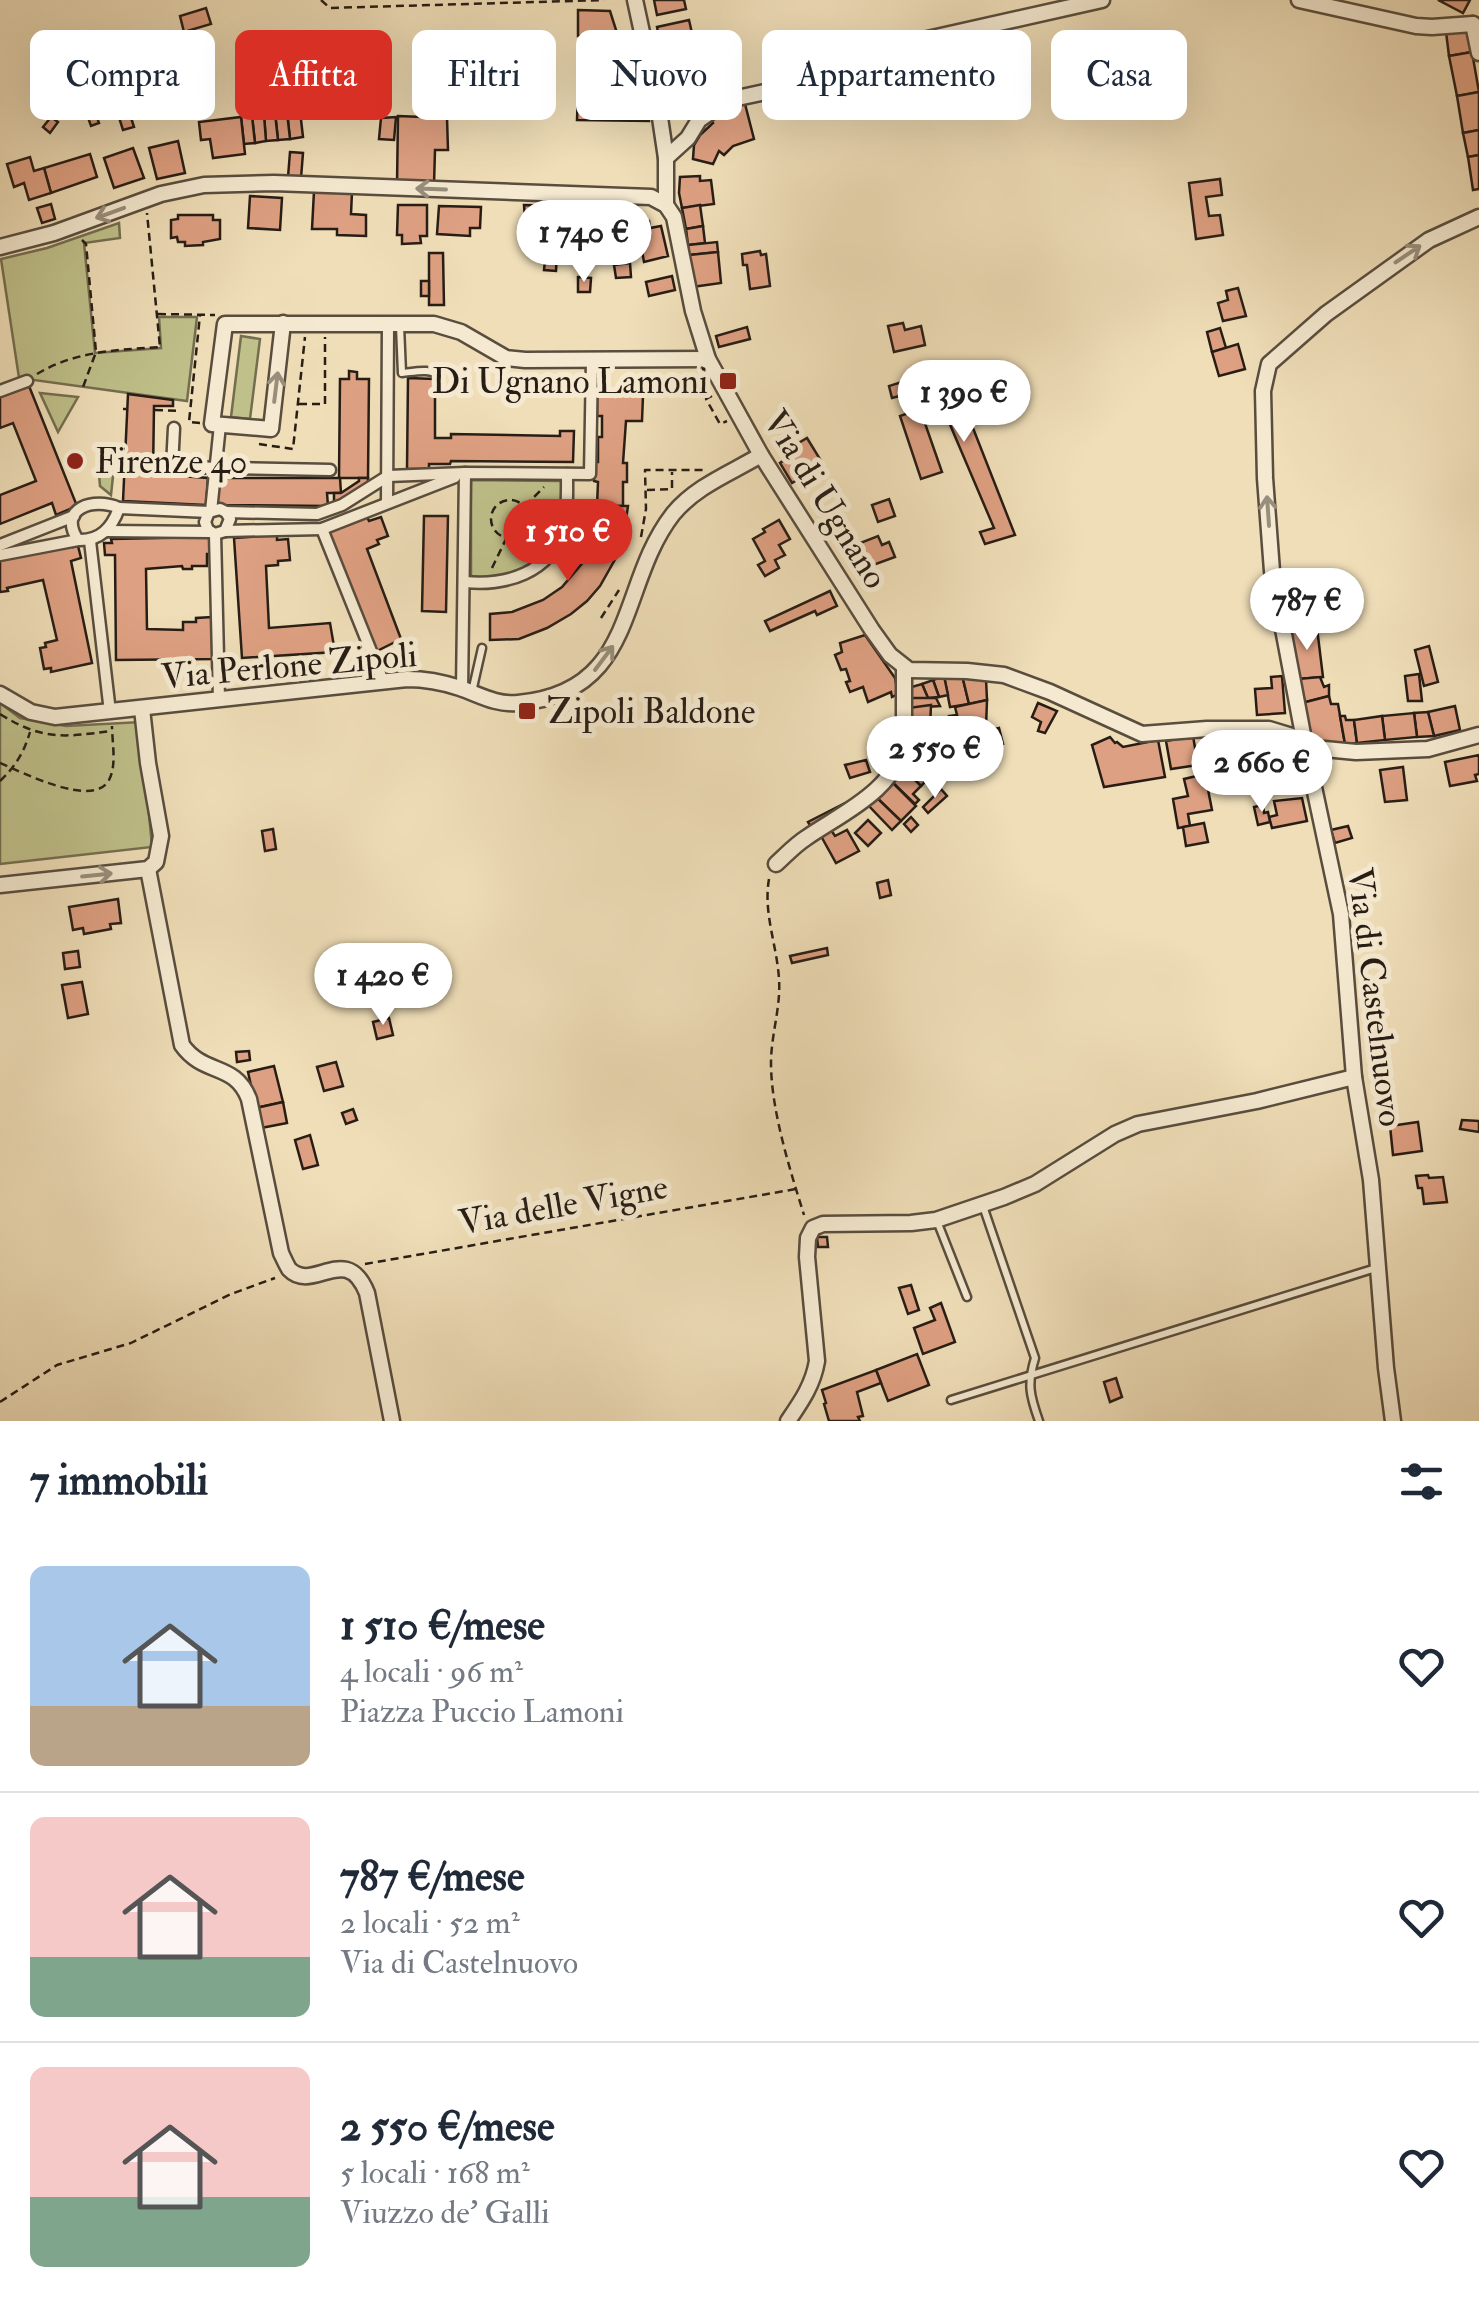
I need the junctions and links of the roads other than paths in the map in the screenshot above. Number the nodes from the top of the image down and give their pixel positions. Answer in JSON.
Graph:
{"nodes":[{"id":1,"x":635,"y":0,"type":"edge"},
{"id":2,"x":1102,"y":0,"type":"edge"},
{"id":3,"x":1299,"y":0,"type":"edge"},
{"id":4,"x":1476,"y":21,"type":"edge"},
{"id":5,"x":1479,"y":53,"type":"edge"},
{"id":6,"x":666,"y":158,"type":"junction"},
{"id":7,"x":666,"y":205,"type":"junction"},
{"id":8,"x":1479,"y":217,"type":"edge"},
{"id":9,"x":0,"y":247,"type":"edge"},
{"id":10,"x":394,"y":325,"type":"junction"},
{"id":11,"x":282,"y":329,"type":"junction"},
{"id":12,"x":592,"y":360,"type":"junction"},
{"id":13,"x":708,"y":360,"type":"junction"},
{"id":14,"x":440,"y":377,"type":"dead end"},
{"id":15,"x":28,"y":380,"type":"road end"},
{"id":16,"x":0,"y":392,"type":"edge"},
{"id":17,"x":216,"y":424,"type":"junction"},
{"id":18,"x":174,"y":428,"type":"dead end"},
{"id":19,"x":761,"y":454,"type":"junction"},
{"id":20,"x":216,"y":468,"type":"junction"},
{"id":21,"x":330,"y":470,"type":"dead end"},
{"id":22,"x":563,"y":473,"type":"junction"},
{"id":23,"x":465,"y":474,"type":"junction"},
{"id":24,"x":388,"y":476,"type":"junction"},
{"id":25,"x":387,"y":504,"type":"junction"},
{"id":26,"x":120,"y":508,"type":"junction"},
{"id":27,"x":210,"y":511,"type":"junction"},
{"id":28,"x":226,"y":512,"type":"junction"},
{"id":29,"x":74,"y":516,"type":"junction"},
{"id":30,"x":322,"y":529,"type":"junction"},
{"id":31,"x":107,"y":531,"type":"junction"},
{"id":32,"x":217,"y":533,"type":"junction"},
{"id":33,"x":84,"y":540,"type":"junction"},
{"id":34,"x":0,"y":544,"type":"edge"},
{"id":35,"x":0,"y":555,"type":"edge"},
{"id":36,"x":465,"y":582,"type":"junction"},
{"id":37,"x":482,"y":648,"type":"dead end"},
{"id":38,"x":904,"y":667,"type":"junction"},
{"id":39,"x":383,"y":681,"type":"junction"},
{"id":40,"x":467,"y":691,"type":"junction"},
{"id":41,"x":0,"y":694,"type":"edge"},
{"id":42,"x":219,"y":699,"type":"junction"},
{"id":43,"x":142,"y":709,"type":"junction"},
{"id":44,"x":111,"y":718,"type":"junction"},
{"id":45,"x":1479,"y":735,"type":"edge"},
{"id":46,"x":1304,"y":746,"type":"junction"},
{"id":47,"x":776,"y":864,"type":"road end"},
{"id":48,"x":148,"y":869,"type":"junction"},
{"id":49,"x":0,"y":884,"type":"edge"},
{"id":50,"x":1354,"y":1077,"type":"junction"},
{"id":51,"x":982,"y":1204,"type":"junction"},
{"id":52,"x":936,"y":1220,"type":"junction"},
{"id":53,"x":1377,"y":1268,"type":"junction"},
{"id":54,"x":967,"y":1297,"type":"dead end"},
{"id":55,"x":1029,"y":1375,"type":"junction"},
{"id":56,"x":951,"y":1400,"type":"dead end"},
{"id":57,"x":392,"y":1421,"type":"edge"},
{"id":58,"x":788,"y":1421,"type":"edge"},
{"id":59,"x":1039,"y":1421,"type":"edge"},
{"id":60,"x":1393,"y":1421,"type":"edge"}],
"edges":[{"from":1,"to":6,"type":"street","name":"Via di Ugnano"},
{"from":2,"to":6,"type":"street"},
{"from":3,"to":4,"type":"street"},
{"from":4,"to":5,"type":"street"},
{"from":6,"to":7,"type":"street","name":"Via di Ugnano"},
{"from":7,"to":9,"type":"street","one_way":true},
{"from":7,"to":13,"type":"street","name":"Via di Ugnano"},
{"from":46,"to":8,"type":"street","name":"Via di Castelnuovo","one_way":true},
{"from":10,"to":11,"type":"street"},
{"from":10,"to":12,"type":"street"},
{"from":10,"to":14,"type":"lane"},
{"from":10,"to":24,"type":"street"},
{"from":11,"to":17,"type":"street"},
{"from":17,"to":11,"type":"street","one_way":true},
{"from":12,"to":13,"type":"street"},
{"from":12,"to":22,"type":"street"},
{"from":13,"to":19,"type":"street","name":"Via di Ugnano"},
{"from":15,"to":16,"type":"street"},
{"from":17,"to":20,"type":"street"},
{"from":18,"to":20,"type":"street"},
{"from":19,"to":38,"type":"street","name":"Via di Ugnano"},
{"from":40,"to":19,"type":"street","name":"Via Perlone Zipoli","one_way":true},
{"from":20,"to":21,"type":"street"},
{"from":20,"to":27,"type":"street"},
{"from":22,"to":23,"type":"street"},
{"from":22,"to":36,"type":"street"},
{"from":23,"to":24,"type":"street"},
{"from":23,"to":25,"type":"street"},
{"from":23,"to":36,"type":"street"},
{"from":24,"to":25,"type":"street"},
{"from":24,"to":28,"type":"street"},
{"from":25,"to":30,"type":"street"},
{"from":26,"to":27,"type":"street"},
{"from":26,"to":29,"type":"street"},
{"from":26,"to":31,"type":"street"},
{"from":27,"to":28,"type":"street"},
{"from":27,"to":32,"type":"street"},
{"from":28,"to":32,"type":"street"},
{"from":29,"to":33,"type":"street"},
{"from":29,"to":34,"type":"street"},
{"from":30,"to":32,"type":"street"},
{"from":30,"to":39,"type":"street"},
{"from":31,"to":32,"type":"street"},
{"from":31,"to":33,"type":"street"},
{"from":32,"to":42,"type":"street"},
{"from":33,"to":35,"type":"street"},
{"from":33,"to":44,"type":"street"},
{"from":36,"to":40,"type":"street"},
{"from":37,"to":40,"type":"lane"},
{"from":38,"to":46,"type":"street"},
{"from":38,"to":47,"type":"street"},
{"from":39,"to":40,"type":"street","name":"Via Perlone Zipoli"},
{"from":39,"to":42,"type":"street","name":"Via Perlone Zipoli"},
{"from":41,"to":44,"type":"street","name":"Via Perlone Zipoli"},
{"from":42,"to":43,"type":"street","name":"Via Perlone Zipoli"},
{"from":43,"to":44,"type":"street","name":"Via Perlone Zipoli"},
{"from":43,"to":48,"type":"street"},
{"from":45,"to":46,"type":"street"},
{"from":46,"to":50,"type":"street","name":"Via di Castelnuovo"},
{"from":49,"to":48,"type":"street","one_way":true},
{"from":48,"to":57,"type":"street"},
{"from":50,"to":51,"type":"street"},
{"from":50,"to":53,"type":"street","name":"Via di Castelnuovo"},
{"from":51,"to":52,"type":"street"},
{"from":51,"to":55,"type":"lane"},
{"from":52,"to":54,"type":"lane"},
{"from":52,"to":58,"type":"street"},
{"from":53,"to":55,"type":"lane"},
{"from":53,"to":60,"type":"street","name":"Via di Castelnuovo"},
{"from":55,"to":56,"type":"lane"},
{"from":55,"to":59,"type":"lane"}]}
